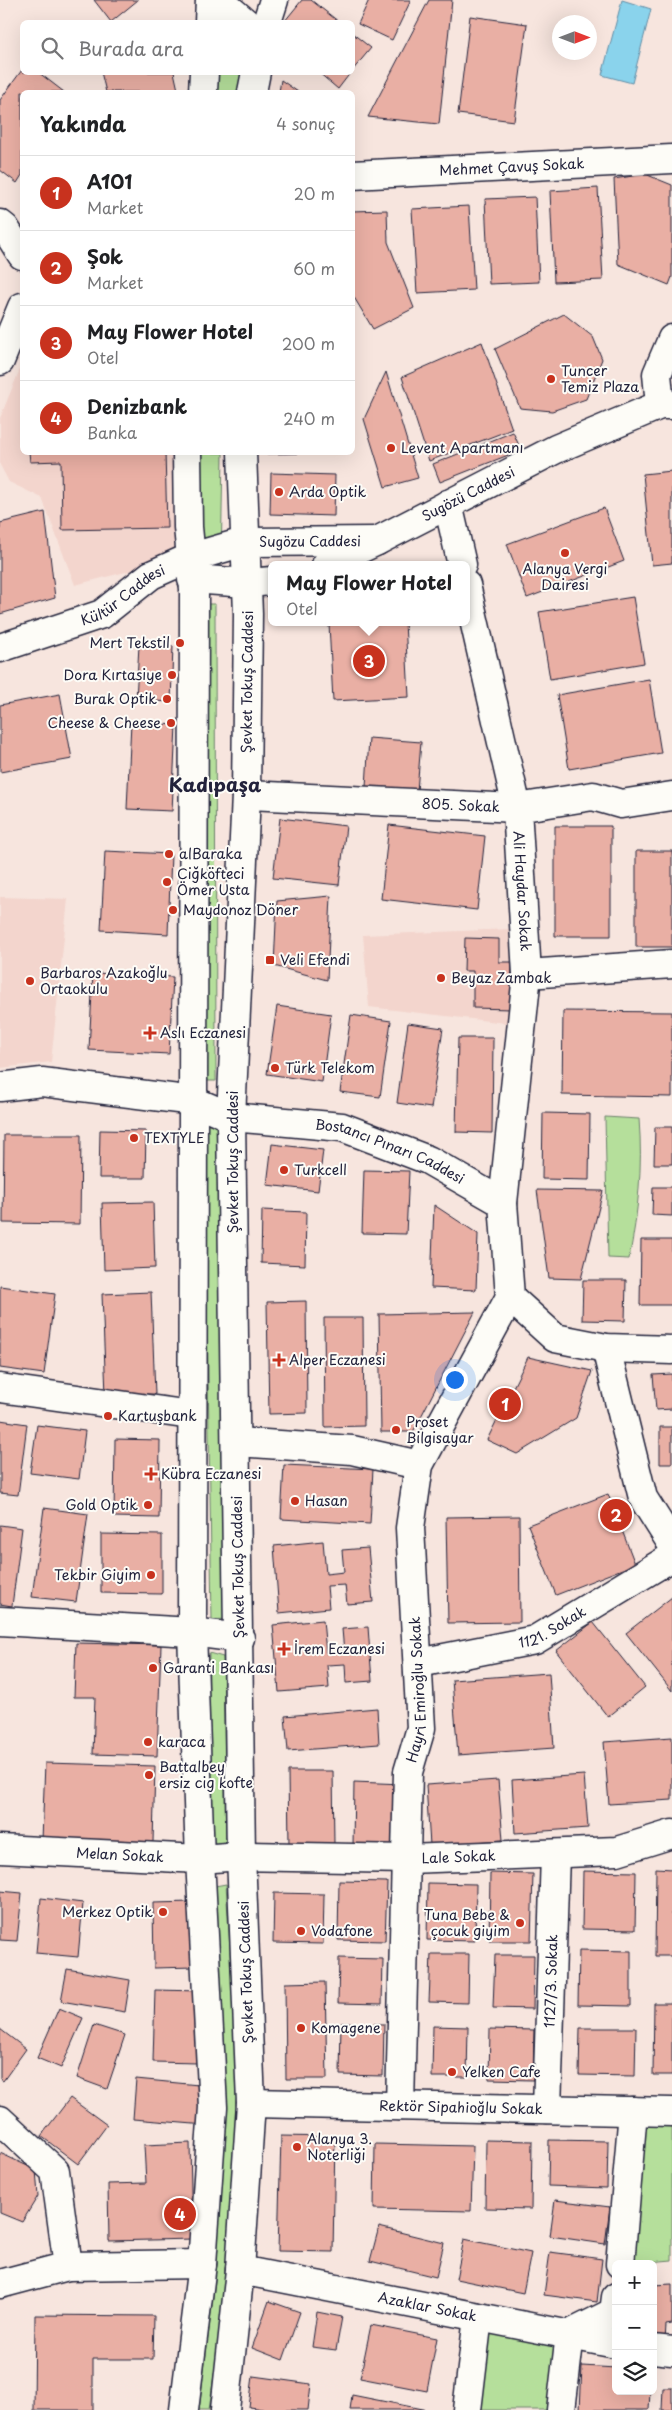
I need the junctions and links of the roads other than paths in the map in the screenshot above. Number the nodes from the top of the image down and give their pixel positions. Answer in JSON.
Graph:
{"nodes":[{"id":1,"x":210,"y":0,"type":"edge"},
{"id":2,"x":219,"y":0,"type":"edge"},
{"id":3,"x":274,"y":0,"type":"edge"},
{"id":4,"x":209,"y":20,"type":"edge"},
{"id":5,"x":243,"y":20,"type":"edge"},
{"id":6,"x":268,"y":20,"type":"edge"},
{"id":7,"x":204,"y":75,"type":"edge"},
{"id":8,"x":255,"y":75,"type":"edge"},
{"id":9,"x":203,"y":90,"type":"edge"},
{"id":10,"x":252,"y":90,"type":"edge"},
{"id":11,"x":672,"y":159,"type":"edge"},
{"id":12,"x":355,"y":175,"type":"edge"},
{"id":13,"x":0,"y":224,"type":"edge"},
{"id":14,"x":20,"y":252,"type":"edge"},
{"id":15,"x":20,"y":312,"type":"edge"},
{"id":16,"x":672,"y":339,"type":"edge"},
{"id":17,"x":0,"y":361,"type":"edge"},
{"id":18,"x":666,"y":405,"type":"edge"},
{"id":19,"x":187,"y":455,"type":"edge"},
{"id":20,"x":242,"y":455,"type":"edge"},
{"id":21,"x":448,"y":504,"type":"junction"},
{"id":22,"x":377,"y":541,"type":"junction"},
{"id":23,"x":244,"y":542,"type":"junction"},
{"id":24,"x":334,"y":561,"type":"edge"},
{"id":25,"x":461,"y":561,"type":"edge"},
{"id":26,"x":192,"y":581,"type":"junction"},
{"id":27,"x":256,"y":589,"type":"edge"},
{"id":28,"x":470,"y":602,"type":"edge"},
{"id":29,"x":0,"y":648,"type":"edge"},
{"id":30,"x":246,"y":795,"type":"junction"},
{"id":31,"x":672,"y":796,"type":"edge"},
{"id":32,"x":517,"y":808,"type":"junction"},
{"id":33,"x":672,"y":964,"type":"edge"},
{"id":34,"x":526,"y":974,"type":"junction"},
{"id":35,"x":0,"y":1087,"type":"edge"},
{"id":36,"x":194,"y":1101,"type":"junction"},
{"id":37,"x":231,"y":1117,"type":"junction"},
{"id":38,"x":503,"y":1203,"type":"junction"},
{"id":39,"x":510,"y":1298,"type":"junction"},
{"id":40,"x":606,"y":1348,"type":"junction"},
{"id":41,"x":672,"y":1350,"type":"edge"},
{"id":42,"x":0,"y":1388,"type":"edge"},
{"id":43,"x":191,"y":1414,"type":"junction"},
{"id":44,"x":236,"y":1442,"type":"junction"},
{"id":45,"x":418,"y":1465,"type":"junction"},
{"id":46,"x":672,"y":1544,"type":"edge"},
{"id":47,"x":672,"y":1557,"type":"edge"},
{"id":48,"x":0,"y":1621,"type":"edge"},
{"id":49,"x":192,"y":1632,"type":"junction"},
{"id":50,"x":240,"y":1638,"type":"junction"},
{"id":51,"x":418,"y":1663,"type":"junction"},
{"id":52,"x":672,"y":1834,"type":"edge"},
{"id":53,"x":0,"y":1849,"type":"edge"},
{"id":54,"x":555,"y":1854,"type":"junction"},
{"id":55,"x":241,"y":1856,"type":"junction"},
{"id":56,"x":200,"y":1859,"type":"junction"},
{"id":57,"x":408,"y":1859,"type":"junction"},
{"id":58,"x":251,"y":2103,"type":"junction"},
{"id":59,"x":400,"y":2106,"type":"junction"},
{"id":60,"x":547,"y":2109,"type":"junction"},
{"id":61,"x":633,"y":2111,"type":"junction"},
{"id":62,"x":672,"y":2112,"type":"edge"},
{"id":63,"x":0,"y":2120,"type":"edge"},
{"id":64,"x":620,"y":2260,"type":"edge"},
{"id":65,"x":202,"y":2264,"type":"junction"},
{"id":66,"x":68,"y":2266,"type":"junction"},
{"id":67,"x":240,"y":2270,"type":"junction"},
{"id":68,"x":0,"y":2284,"type":"edge"},
{"id":69,"x":615,"y":2305,"type":"edge"},
{"id":70,"x":478,"y":2317,"type":"junction"},
{"id":71,"x":570,"y":2334,"type":"junction"},
{"id":72,"x":612,"y":2343,"type":"edge"},
{"id":73,"x":657,"y":2349,"type":"edge"},
{"id":74,"x":672,"y":2351,"type":"edge"},
{"id":75,"x":184,"y":2410,"type":"edge"},
{"id":76,"x":225,"y":2410,"type":"edge"},
{"id":77,"x":467,"y":2410,"type":"edge"},
{"id":78,"x":561,"y":2410,"type":"edge"}],
"edges":[{"from":1,"to":4,"type":"street"},
{"from":2,"to":5,"type":"street"},
{"from":3,"to":6,"type":"street"},
{"from":7,"to":9,"type":"street"},
{"from":8,"to":10,"type":"street"},
{"from":11,"to":12,"type":"street","name":"Mehmet Çavuş Sokak"},
{"from":13,"to":14,"type":"street"},
{"from":15,"to":17,"type":"street"},
{"from":16,"to":18,"type":"street"},
{"from":18,"to":21,"type":"street","name":"Sugözü Caddesi"},
{"from":19,"to":26,"type":"street"},
{"from":20,"to":23,"type":"street","name":"Şevket Tokuş Caddesi"},
{"from":21,"to":22,"type":"street","name":"Sugözü Caddesi"},
{"from":21,"to":25,"type":"street"},
{"from":22,"to":23,"type":"street","name":"Sugözu Caddesi"},
{"from":22,"to":24,"type":"street","name":"Sugözü Caddesi"},
{"from":23,"to":26,"type":"street","name":"Kültür Caddesi"},
{"from":23,"to":27,"type":"street","name":"Şevket Tokuş Caddesi"},
{"from":26,"to":27,"type":"street"},
{"from":26,"to":29,"type":"street","name":"Kültür Caddesi"},
{"from":26,"to":36,"type":"street"},
{"from":27,"to":30,"type":"street","name":"Şevket Tokuş Caddesi"},
{"from":28,"to":32,"type":"street","name":"Ali Haydar Sokak"},
{"from":30,"to":32,"type":"street","name":"805. Sokak"},
{"from":30,"to":37,"type":"street","name":"Şevket Tokuş Caddesi"},
{"from":31,"to":32,"type":"street","name":"805. Sokak"},
{"from":32,"to":34,"type":"street","name":"Ali Haydar Sokak"},
{"from":33,"to":34,"type":"street"},
{"from":34,"to":38,"type":"street","name":"Ali Haydar Sokak"},
{"from":35,"to":36,"type":"street","name":"Bostancı Pınarı Caddesi"},
{"from":36,"to":37,"type":"street","name":"Bostancı Pınarı Caddesi"},
{"from":36,"to":43,"type":"street"},
{"from":37,"to":38,"type":"street","name":"Bostancı Pınarı Caddesi"},
{"from":37,"to":44,"type":"street","name":"Şevket Tokuş Caddesi"},
{"from":38,"to":39,"type":"street"},
{"from":39,"to":40,"type":"street"},
{"from":39,"to":45,"type":"street","name":"Hayri Emiroğlu Sokak"},
{"from":40,"to":41,"type":"street"},
{"from":40,"to":46,"type":"street"},
{"from":42,"to":43,"type":"street"},
{"from":43,"to":49,"type":"street"},
{"from":44,"to":45,"type":"street"},
{"from":44,"to":50,"type":"street","name":"Şevket Tokuş Caddesi"},
{"from":45,"to":51,"type":"street","name":"Hayri Emiroğlu Sokak"},
{"from":47,"to":51,"type":"street","name":"1121. Sokak"},
{"from":48,"to":49,"type":"street"},
{"from":49,"to":50,"type":"street"},
{"from":49,"to":56,"type":"street"},
{"from":50,"to":55,"type":"street","name":"Şevket Tokuş Caddesi"},
{"from":51,"to":57,"type":"street","name":"Hayri Emiroğlu Sokak"},
{"from":52,"to":54,"type":"street","name":"Lale Sokak"},
{"from":53,"to":56,"type":"street","name":"Melan Sokak"},
{"from":54,"to":57,"type":"street","name":"Lale Sokak"},
{"from":54,"to":60,"type":"street","name":"1127/3. Sokak"},
{"from":55,"to":56,"type":"street","name":"Melan Sokak"},
{"from":55,"to":57,"type":"street","name":"Lale Sokak"},
{"from":55,"to":58,"type":"street","name":"Şevket Tokuş Caddesi"},
{"from":56,"to":65,"type":"street"},
{"from":57,"to":59,"type":"street","name":"Hayri Emiroğlu Sokak"},
{"from":58,"to":59,"type":"street","name":"Rektör Sipahioğlu Sokak"},
{"from":58,"to":67,"type":"street","name":"Şevket Tokuş Caddesi"},
{"from":59,"to":60,"type":"street","name":"Rektör Sipahioğlu Sokak"},
{"from":60,"to":61,"type":"street","name":"Rektör Sipahioğlu Sokak"},
{"from":61,"to":62,"type":"street","name":"Rektör Sipahioğlu Sokak"},
{"from":61,"to":64,"type":"street"},
{"from":63,"to":66,"type":"street"},
{"from":65,"to":66,"type":"street"},
{"from":65,"to":75,"type":"street"},
{"from":66,"to":68,"type":"street"},
{"from":67,"to":70,"type":"street","name":"Azaklar Sokak"},
{"from":67,"to":76,"type":"street","name":"Şevket Tokuş Caddesi"},
{"from":69,"to":71,"type":"street"},
{"from":70,"to":71,"type":"street","name":"Azaklar Sokak"},
{"from":70,"to":77,"type":"street"},
{"from":71,"to":72,"type":"street","name":"Azaklar Sokak"},
{"from":71,"to":78,"type":"street"},
{"from":73,"to":74,"type":"street"}]}
